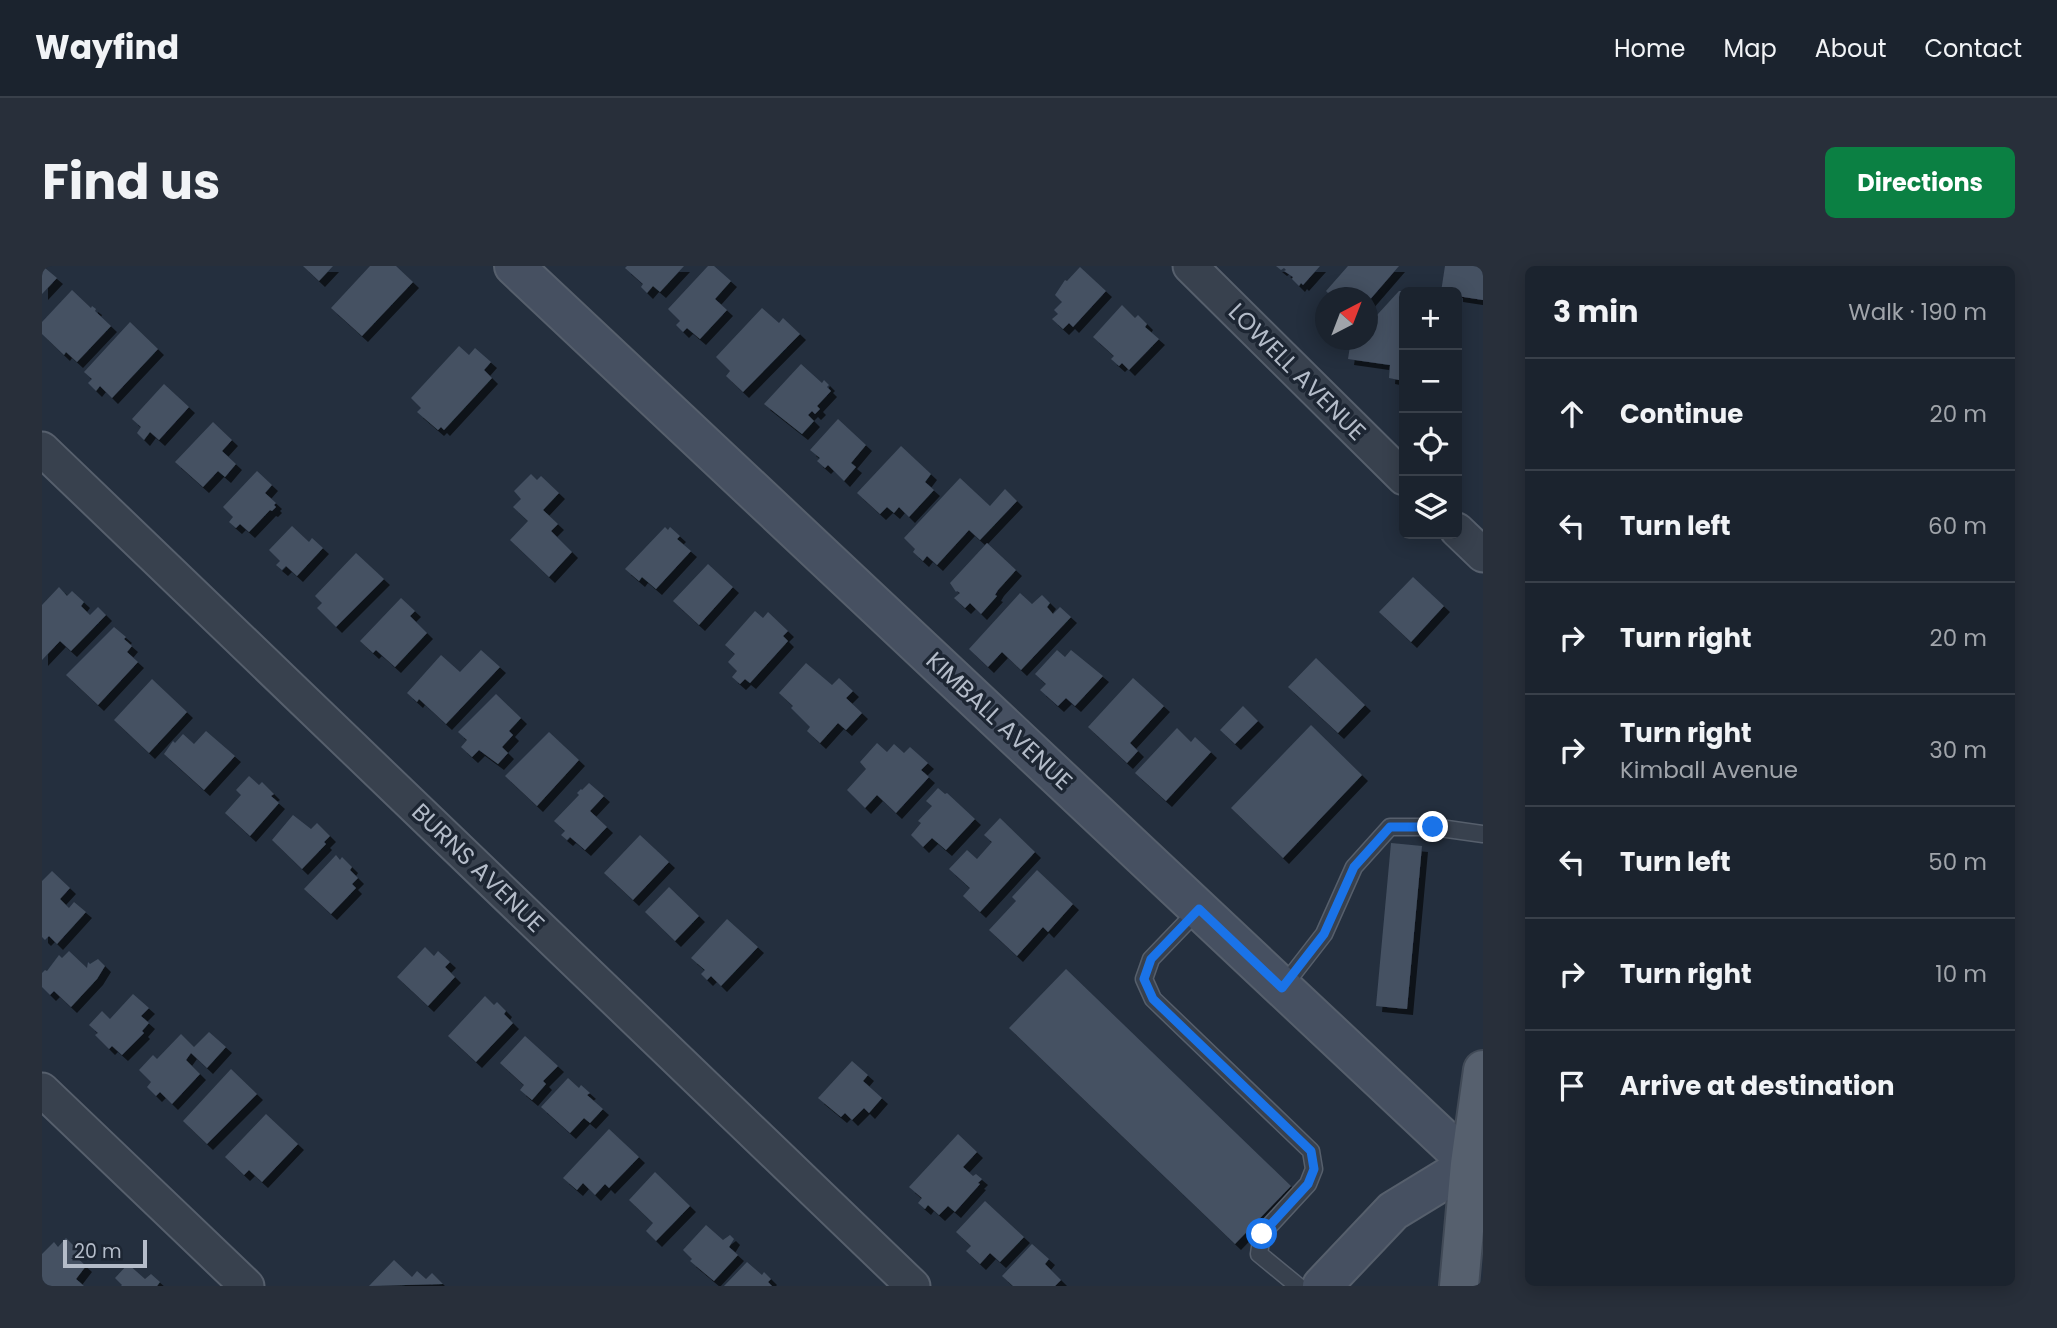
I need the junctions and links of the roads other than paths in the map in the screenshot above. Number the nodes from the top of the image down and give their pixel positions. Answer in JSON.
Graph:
{"nodes":[{"id":1,"x":514,"y":266,"type":"edge"},
{"id":2,"x":1190,"y":266,"type":"edge"},
{"id":3,"x":42,"y":449,"type":"edge"},
{"id":4,"x":1402,"y":476,"type":"edge"},
{"id":5,"x":1462,"y":535,"type":"edge"},
{"id":6,"x":1483,"y":555,"type":"edge"},
{"id":7,"x":1483,"y":834,"type":"edge"},
{"id":8,"x":1199,"y":909,"type":"junction"},
{"id":9,"x":1282,"y":988,"type":"junction"},
{"id":10,"x":1483,"y":1070,"type":"edge"},
{"id":11,"x":42,"y":1090,"type":"edge"},
{"id":12,"x":1479,"y":1163,"type":"edge"},
{"id":13,"x":247,"y":1286,"type":"edge"},
{"id":14,"x":913,"y":1286,"type":"edge"},
{"id":15,"x":1298,"y":1286,"type":"edge"},
{"id":16,"x":1322,"y":1286,"type":"edge"},
{"id":17,"x":1458,"y":1286,"type":"edge"}],
"edges":[{"from":1,"to":8,"type":"street","name":"KIMBALL AVENUE"},
{"from":2,"to":4,"type":"street","name":"LOWELL AVENUE"},
{"from":3,"to":14,"type":"street","name":"BURNS AVENUE"},
{"from":5,"to":6,"type":"street"},
{"from":7,"to":9,"type":"lane"},
{"from":8,"to":9,"type":"street","name":"KIMBALL AVENUE"},
{"from":8,"to":15,"type":"lane"},
{"from":9,"to":12,"type":"street","name":"KIMBALL AVENUE"},
{"from":10,"to":12,"type":"main road"},
{"from":11,"to":13,"type":"street"},
{"from":12,"to":16,"type":"street"},
{"from":12,"to":17,"type":"main road"}]}
